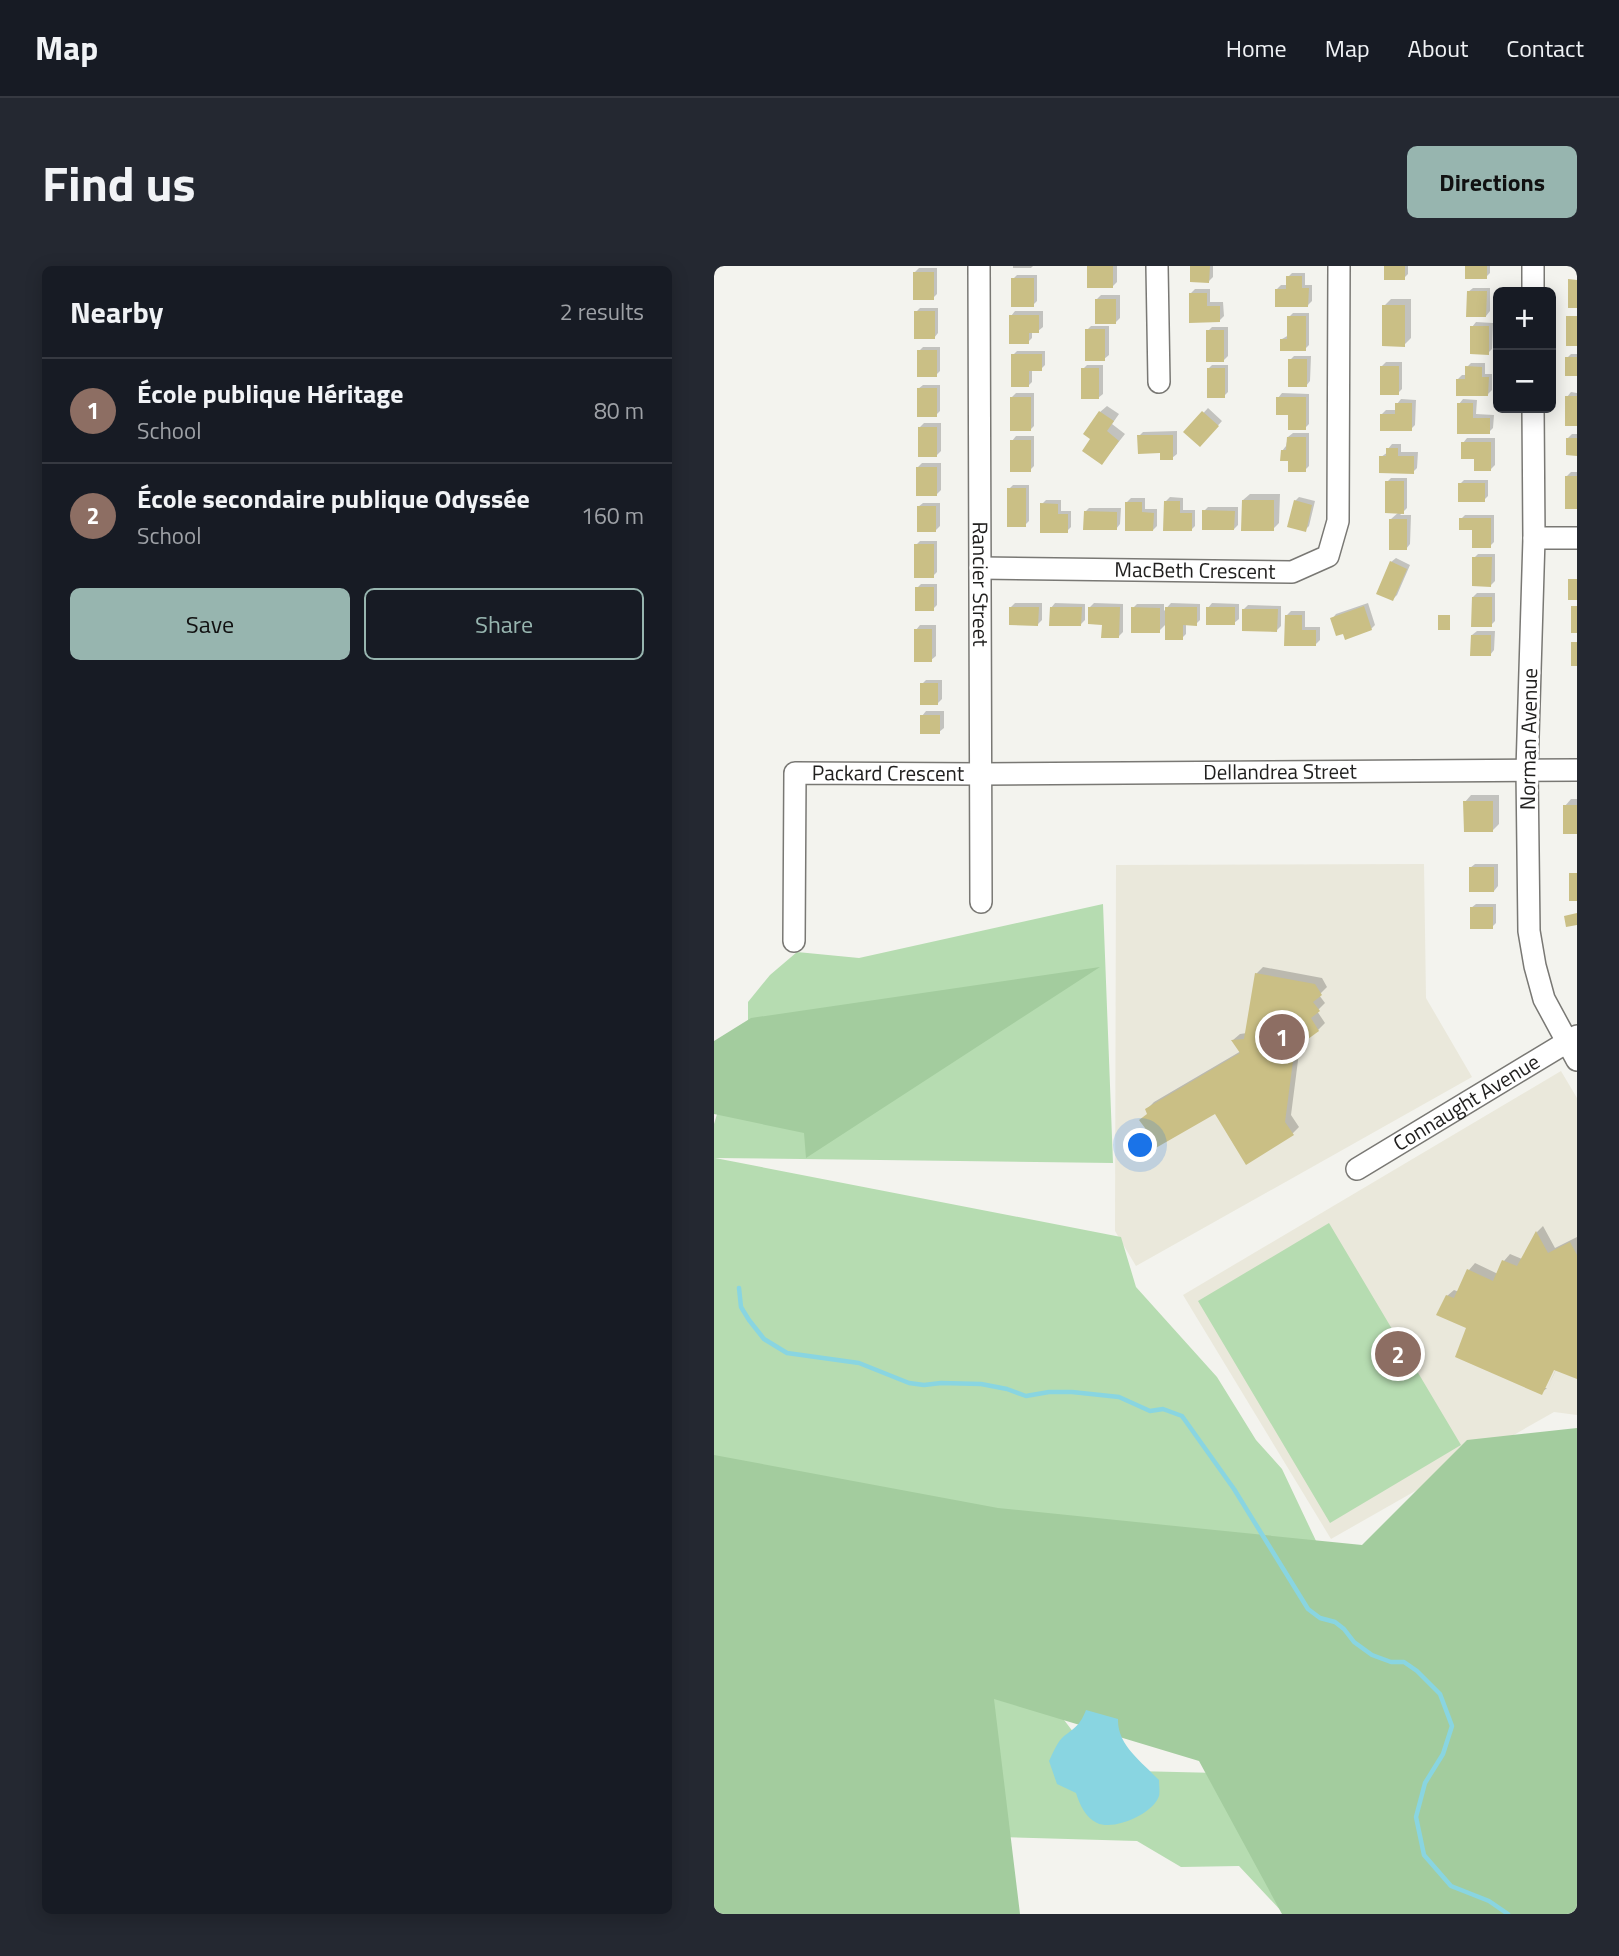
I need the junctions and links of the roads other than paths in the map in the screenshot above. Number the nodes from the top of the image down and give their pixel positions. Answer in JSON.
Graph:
{"nodes":[{"id":1,"x":979,"y":266,"type":"edge"},
{"id":2,"x":1157,"y":266,"type":"edge"},
{"id":3,"x":1339,"y":266,"type":"edge"},
{"id":4,"x":1533,"y":266,"type":"edge"},
{"id":5,"x":1533,"y":287,"type":"edge"},
{"id":6,"x":1159,"y":382,"type":"dead end"},
{"id":7,"x":1533,"y":413,"type":"edge"},
{"id":8,"x":1534,"y":538,"type":"junction"},
{"id":9,"x":1577,"y":538,"type":"edge"},
{"id":10,"x":979,"y":568,"type":"junction"},
{"id":11,"x":1527,"y":769,"type":"junction"},
{"id":12,"x":1577,"y":769,"type":"edge"},
{"id":13,"x":982,"y":774,"type":"junction"},
{"id":14,"x":981,"y":902,"type":"dead end"},
{"id":15,"x":794,"y":941,"type":"dead end"},
{"id":16,"x":1573,"y":1046,"type":"edge"},
{"id":17,"x":1357,"y":1169,"type":"dead end"}],
"edges":[{"from":1,"to":10,"type":"street","name":"Rancier Street"},
{"from":2,"to":6,"type":"street"},
{"from":3,"to":10,"type":"street","name":"MacBeth Crescent"},
{"from":4,"to":5,"type":"street"},
{"from":7,"to":8,"type":"street","name":"Norman Avenue"},
{"from":8,"to":9,"type":"street"},
{"from":8,"to":11,"type":"street","name":"Norman Avenue"},
{"from":10,"to":13,"type":"street","name":"Rancier Street"},
{"from":11,"to":12,"type":"street","name":"Dellandrea Street"},
{"from":11,"to":13,"type":"street","name":"Dellandrea Street"},
{"from":11,"to":16,"type":"street","name":"Norman Avenue"},
{"from":13,"to":14,"type":"street","name":"Rancier Street"},
{"from":13,"to":15,"type":"street","name":"Packard Crescent"},
{"from":16,"to":17,"type":"street","name":"Connaught Avenue"}]}
